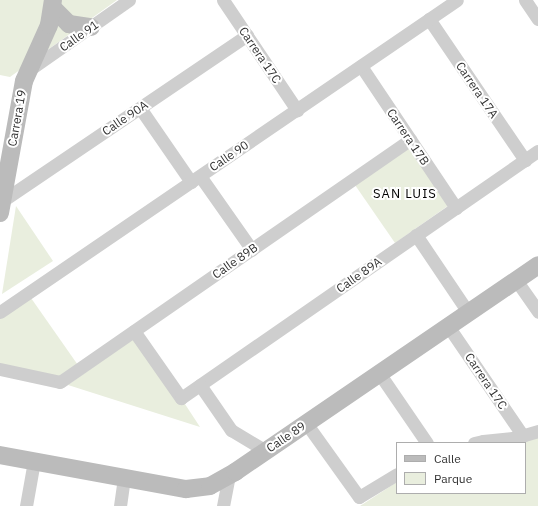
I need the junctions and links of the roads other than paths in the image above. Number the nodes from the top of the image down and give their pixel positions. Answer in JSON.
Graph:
{"nodes":[{"id":1,"x":129,"y":0,"type":"edge"},
{"id":2,"x":223,"y":0,"type":"edge"},
{"id":3,"x":457,"y":0,"type":"edge"},
{"id":4,"x":525,"y":0,"type":"edge"},
{"id":5,"x":53,"y":4,"type":"edge"},
{"id":6,"x":429,"y":19,"type":"junction"},
{"id":7,"x":538,"y":19,"type":"edge"},
{"id":8,"x":91,"y":27,"type":"junction"},
{"id":9,"x":247,"y":35,"type":"junction"},
{"id":10,"x":361,"y":66,"type":"junction"},
{"id":11,"x":28,"y":71,"type":"junction"},
{"id":12,"x":140,"y":108,"type":"junction"},
{"id":13,"x":297,"y":110,"type":"junction"},
{"id":14,"x":410,"y":140,"type":"junction"},
{"id":15,"x":538,"y":151,"type":"edge"},
{"id":16,"x":525,"y":160,"type":"junction"},
{"id":17,"x":196,"y":179,"type":"junction"},
{"id":18,"x":1,"y":207,"type":"edge"},
{"id":19,"x":456,"y":208,"type":"junction"},
{"id":20,"x":416,"y":235,"type":"junction"},
{"id":21,"x":252,"y":250,"type":"junction"},
{"id":22,"x":538,"y":265,"type":"edge"},
{"id":23,"x":516,"y":280,"type":"junction"},
{"id":24,"x":0,"y":312,"type":"edge"},
{"id":25,"x":468,"y":312,"type":"junction"},
{"id":26,"x":538,"y":312,"type":"edge"},
{"id":27,"x":448,"y":326,"type":"junction"},
{"id":28,"x":134,"y":331,"type":"junction"},
{"id":29,"x":0,"y":369,"type":"edge"},
{"id":30,"x":379,"y":373,"type":"junction"},
{"id":31,"x":200,"y":385,"type":"junction"},
{"id":32,"x":306,"y":423,"type":"junction"},
{"id":33,"x":538,"y":431,"type":"edge"},
{"id":34,"x":523,"y":436,"type":"junction"},
{"id":35,"x":426,"y":442,"type":"edge"},
{"id":36,"x":481,"y":442,"type":"edge"},
{"id":37,"x":266,"y":451,"type":"junction"},
{"id":38,"x":0,"y":455,"type":"edge"},
{"id":39,"x":34,"y":461,"type":"junction"},
{"id":40,"x":396,"y":475,"type":"edge"},
{"id":41,"x":228,"y":476,"type":"junction"},
{"id":42,"x":124,"y":477,"type":"junction"},
{"id":43,"x":26,"y":506,"type":"edge"},
{"id":44,"x":120,"y":506,"type":"edge"},
{"id":45,"x":223,"y":506,"type":"edge"}],
"edges":[{"from":1,"to":8,"type":"street","name":"Calle 91"},
{"from":2,"to":9,"type":"street","name":"Carrera 17C"},
{"from":3,"to":6,"type":"street","name":"Calle 90"},
{"from":4,"to":7,"type":"street"},
{"from":5,"to":8,"type":"street"},
{"from":5,"to":11,"type":"street","name":"Carrera 19"},
{"from":6,"to":10,"type":"street","name":"Calle 90"},
{"from":6,"to":16,"type":"street","name":"Carrera 17A"},
{"from":8,"to":11,"type":"street","name":"Calle 91"},
{"from":9,"to":12,"type":"street","name":"Calle 90A"},
{"from":9,"to":13,"type":"street","name":"Carrera 17C"},
{"from":10,"to":13,"type":"street","name":"Calle 90"},
{"from":10,"to":14,"type":"street","name":"Carrera 17B"},
{"from":11,"to":18,"type":"street","name":"Carrera 19"},
{"from":12,"to":17,"type":"street"},
{"from":12,"to":18,"type":"street","name":"Calle 90A"},
{"from":13,"to":17,"type":"street","name":"Calle 90"},
{"from":14,"to":19,"type":"street","name":"Carrera 17B"},
{"from":14,"to":21,"type":"street","name":"Calle 89B"},
{"from":15,"to":16,"type":"street","name":"Calle 89A"},
{"from":16,"to":19,"type":"street","name":"Calle 89A"},
{"from":17,"to":21,"type":"street"},
{"from":17,"to":24,"type":"street","name":"Calle 90"},
{"from":19,"to":20,"type":"street","name":"Calle 89A"},
{"from":20,"to":25,"type":"street"},
{"from":20,"to":31,"type":"street","name":"Calle 89A"},
{"from":21,"to":28,"type":"street","name":"Calle 89B"},
{"from":22,"to":23,"type":"street","name":"Calle 89"},
{"from":23,"to":25,"type":"street","name":"Calle 89"},
{"from":23,"to":26,"type":"street"},
{"from":25,"to":27,"type":"street","name":"Calle 89"},
{"from":27,"to":30,"type":"street","name":"Calle 89"},
{"from":27,"to":34,"type":"street","name":"Carrera 17C"},
{"from":28,"to":29,"type":"street","name":"Calle 89B"},
{"from":28,"to":31,"type":"street","name":"Calle 89A"},
{"from":30,"to":32,"type":"street","name":"Calle 89"},
{"from":30,"to":35,"type":"street"},
{"from":31,"to":37,"type":"street"},
{"from":32,"to":37,"type":"street","name":"Calle 89"},
{"from":32,"to":40,"type":"street"},
{"from":33,"to":34,"type":"street"},
{"from":34,"to":36,"type":"street"},
{"from":37,"to":41,"type":"street","name":"Calle 89"},
{"from":38,"to":39,"type":"street","name":"Calle 89"},
{"from":39,"to":42,"type":"street","name":"Calle 89"},
{"from":39,"to":43,"type":"street"},
{"from":41,"to":42,"type":"street","name":"Calle 89"},
{"from":41,"to":45,"type":"street"},
{"from":42,"to":44,"type":"street"}]}
